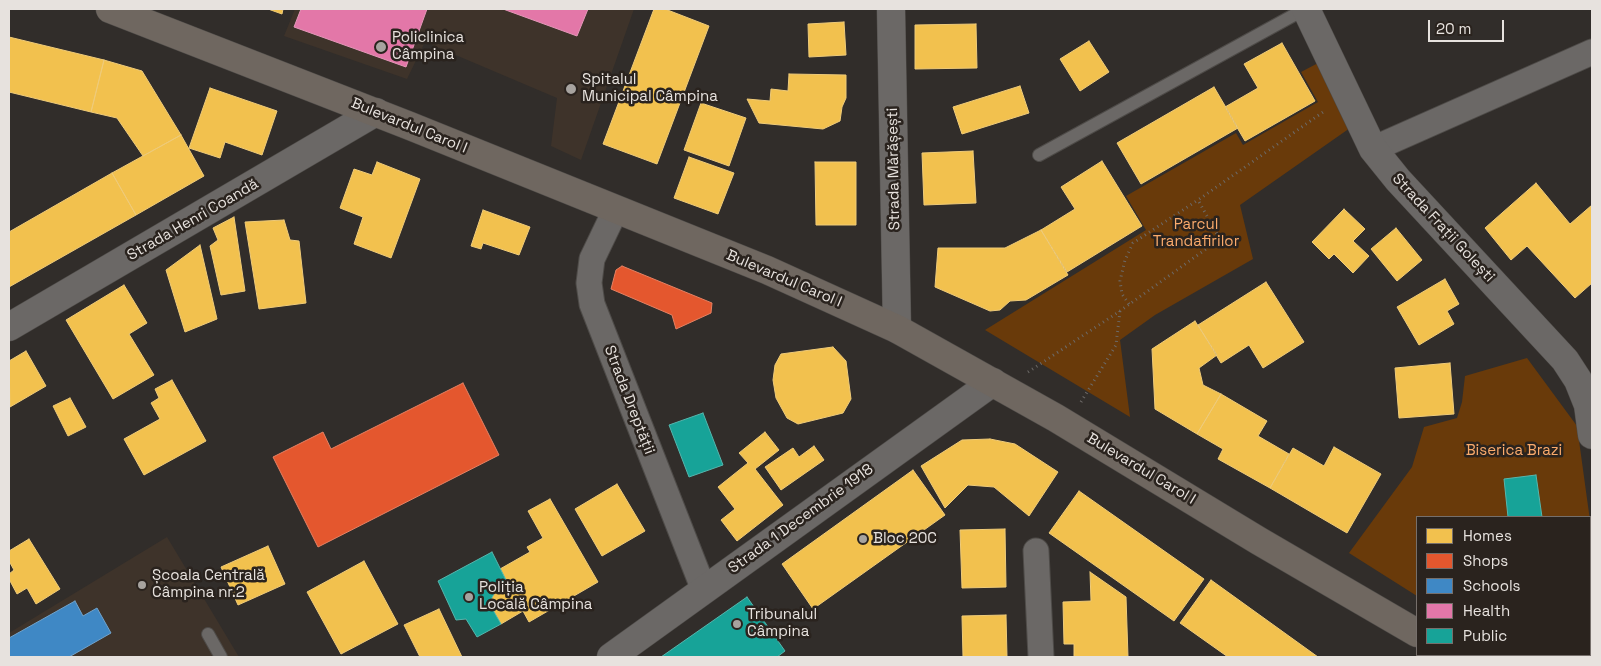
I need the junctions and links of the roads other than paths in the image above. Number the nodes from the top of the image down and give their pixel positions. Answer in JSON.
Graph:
{"nodes":[{"id":1,"x":110,"y":9,"type":"edge"},
{"id":2,"x":891,"y":9,"type":"edge"},
{"id":3,"x":1306,"y":9,"type":"edge"},
{"id":4,"x":147,"y":14,"type":"edge"},
{"id":5,"x":1592,"y":52,"type":"edge"},
{"id":6,"x":376,"y":112,"type":"junction"},
{"id":7,"x":1373,"y":149,"type":"junction"},
{"id":8,"x":1039,"y":154,"type":"dead end"},
{"id":9,"x":616,"y":209,"type":"junction"},
{"id":10,"x":9,"y":327,"type":"edge"},
{"id":11,"x":897,"y":329,"type":"junction"},
{"id":12,"x":998,"y":385,"type":"junction"},
{"id":13,"x":1592,"y":435,"type":"edge"},
{"id":14,"x":1036,"y":551,"type":"dead end"},
{"id":15,"x":704,"y":590,"type":"junction"},
{"id":16,"x":1416,"y":632,"type":"edge"},
{"id":17,"x":208,"y":634,"type":"dead end"},
{"id":18,"x":221,"y":657,"type":"edge"},
{"id":19,"x":611,"y":657,"type":"edge"},
{"id":20,"x":1041,"y":657,"type":"edge"}],
"edges":[{"from":1,"to":4,"type":"main road","name":"Bulevardul Carol I"},
{"from":2,"to":11,"type":"street","name":"Strada Mărășești"},
{"from":3,"to":7,"type":"street","name":"Strada Frații Golești"},
{"from":3,"to":8,"type":"lane"},
{"from":4,"to":6,"type":"main road","name":"Bulevardul Carol I"},
{"from":5,"to":7,"type":"street"},
{"from":6,"to":9,"type":"main road","name":"Bulevardul Carol I"},
{"from":6,"to":10,"type":"street","name":"Strada Henri Coandă"},
{"from":7,"to":13,"type":"street","name":"Strada Frații Golești"},
{"from":9,"to":11,"type":"main road","name":"Bulevardul Carol I"},
{"from":9,"to":15,"type":"street","name":"Strada Dreptății"},
{"from":11,"to":12,"type":"main road","name":"Bulevardul Carol I"},
{"from":12,"to":15,"type":"street","name":"Strada 1 Decembrie 1918"},
{"from":12,"to":16,"type":"main road","name":"Bulevardul Carol I"},
{"from":14,"to":20,"type":"street"},
{"from":15,"to":19,"type":"street","name":"Strada 1 Decembrie 1918"},
{"from":17,"to":18,"type":"lane"}]}
